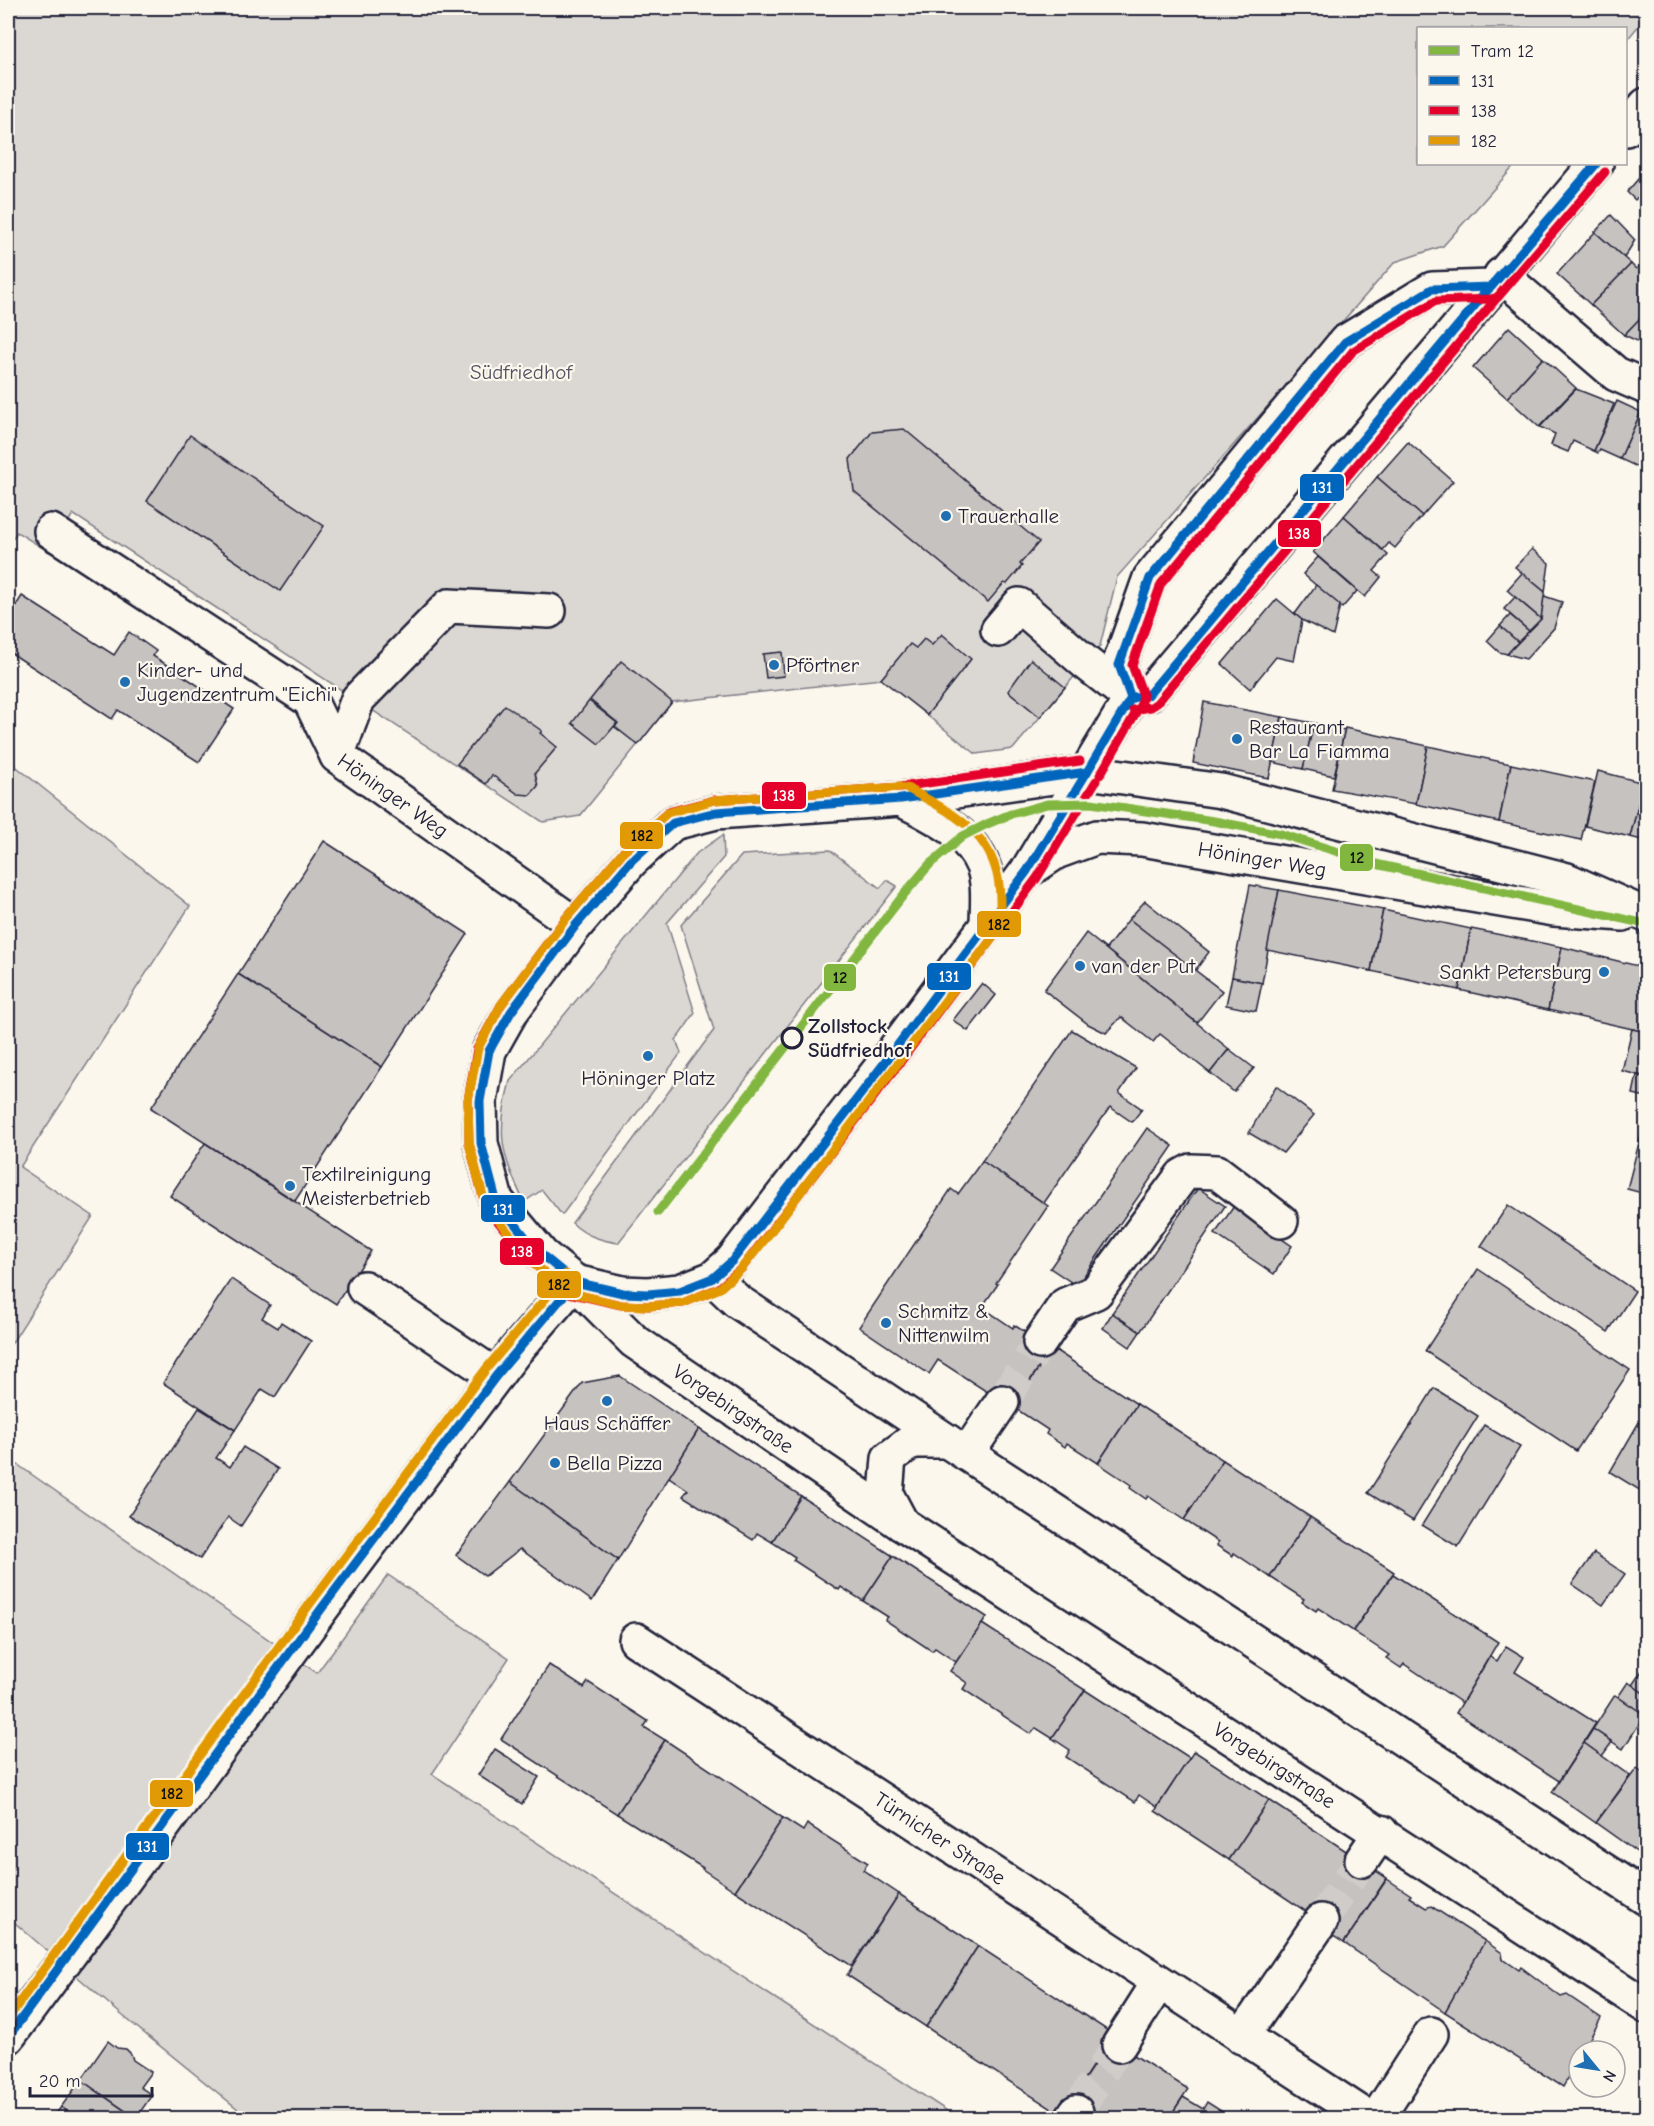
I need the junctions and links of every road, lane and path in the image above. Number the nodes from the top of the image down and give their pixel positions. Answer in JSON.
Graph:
{"nodes":[{"id":1,"x":1647,"y":105,"type":"edge"},
{"id":2,"x":1627,"y":128,"type":"edge"},
{"id":3,"x":1595,"y":165,"type":"edge"},
{"id":4,"x":1496,"y":281,"type":"junction"},
{"id":5,"x":1647,"y":387,"type":"edge"},
{"id":6,"x":51,"y":531,"type":"dead end"},
{"id":7,"x":549,"y":611,"type":"dead end"},
{"id":8,"x":998,"y":630,"type":"dead end"},
{"id":9,"x":1131,"y":698,"type":"junction"},
{"id":10,"x":337,"y":756,"type":"junction"},
{"id":11,"x":1088,"y":772,"type":"junction"},
{"id":12,"x":901,"y":799,"type":"junction"},
{"id":13,"x":1027,"y":871,"type":"junction"},
{"id":14,"x":1647,"y":915,"type":"edge"},
{"id":15,"x":576,"y":925,"type":"junction"},
{"id":16,"x":987,"y":926,"type":"junction"},
{"id":17,"x":1281,"y":1221,"type":"dead end"},
{"id":18,"x":713,"y":1278,"type":"junction"},
{"id":19,"x":575,"y":1282,"type":"junction"},
{"id":20,"x":363,"y":1288,"type":"dead end"},
{"id":21,"x":1040,"y":1342,"type":"tunnel mouth"},
{"id":22,"x":496,"y":1376,"type":"junction"},
{"id":23,"x":1002,"y":1402,"type":"tunnel mouth"},
{"id":24,"x":957,"y":1448,"type":"junction"},
{"id":25,"x":902,"y":1524,"type":"junction"},
{"id":26,"x":636,"y":1640,"type":"dead end"},
{"id":27,"x":1381,"y":1832,"type":"junction"},
{"id":28,"x":1362,"y":1860,"type":"tunnel mouth"},
{"id":29,"x":1647,"y":1898,"type":"edge"},
{"id":30,"x":1321,"y":1921,"type":"tunnel mouth"},
{"id":31,"x":1159,"y":1982,"type":"junction"},
{"id":32,"x":1647,"y":2006,"type":"edge"},
{"id":33,"x":1431,"y":2034,"type":"dead end"},
{"id":34,"x":8,"y":2037,"type":"edge"},
{"id":35,"x":1242,"y":2037,"type":"junction"},
{"id":36,"x":1119,"y":2045,"type":"tunnel mouth"},
{"id":37,"x":1368,"y":2118,"type":"edge"},
{"id":38,"x":1377,"y":2118,"type":"edge"}],
"edges":[{"from":1,"to":2,"type":"street"},
{"from":3,"to":4,"type":"street"},
{"from":4,"to":5,"type":"street"},
{"from":4,"to":9,"type":"street"},
{"from":4,"to":9,"type":"street"},
{"from":6,"to":10,"type":"street","name":"Höninger Weg"},
{"from":7,"to":10,"type":"street"},
{"from":8,"to":9,"type":"street"},
{"from":9,"to":11,"type":"street"},
{"from":10,"to":15,"type":"street","name":"Höninger Weg"},
{"from":11,"to":12,"type":"street"},
{"from":11,"to":13,"type":"street"},
{"from":11,"to":14,"type":"street","name":"Höninger Weg"},
{"from":12,"to":15,"type":"street"},
{"from":12,"to":16,"type":"street"},
{"from":13,"to":14,"type":"street","name":"Höninger Weg"},
{"from":13,"to":16,"type":"street"},
{"from":15,"to":19,"type":"street"},
{"from":16,"to":18,"type":"street"},
{"from":17,"to":21,"type":"street"},
{"from":18,"to":19,"type":"street"},
{"from":18,"to":24,"type":"street"},
{"from":19,"to":22,"type":"street"},
{"from":19,"to":25,"type":"street","name":"Vorgebirgstraße"},
{"from":20,"to":22,"type":"street"},
{"from":22,"to":34,"type":"street"},
{"from":23,"to":24,"type":"street"},
{"from":24,"to":25,"type":"street","name":"Vorgebirgstraße"},
{"from":24,"to":29,"type":"street"},
{"from":25,"to":27,"type":"street","name":"Vorgebirgstraße"},
{"from":26,"to":31,"type":"street","name":"Türnicher Straße"},
{"from":27,"to":28,"type":"street"},
{"from":27,"to":32,"type":"street","name":"Vorgebirgstraße"},
{"from":30,"to":35,"type":"street"},
{"from":31,"to":35,"type":"street","name":"Türnicher Straße"},
{"from":31,"to":36,"type":"street"},
{"from":33,"to":38,"type":"street"},
{"from":35,"to":37,"type":"street","name":"Türnicher Straße"}]}
